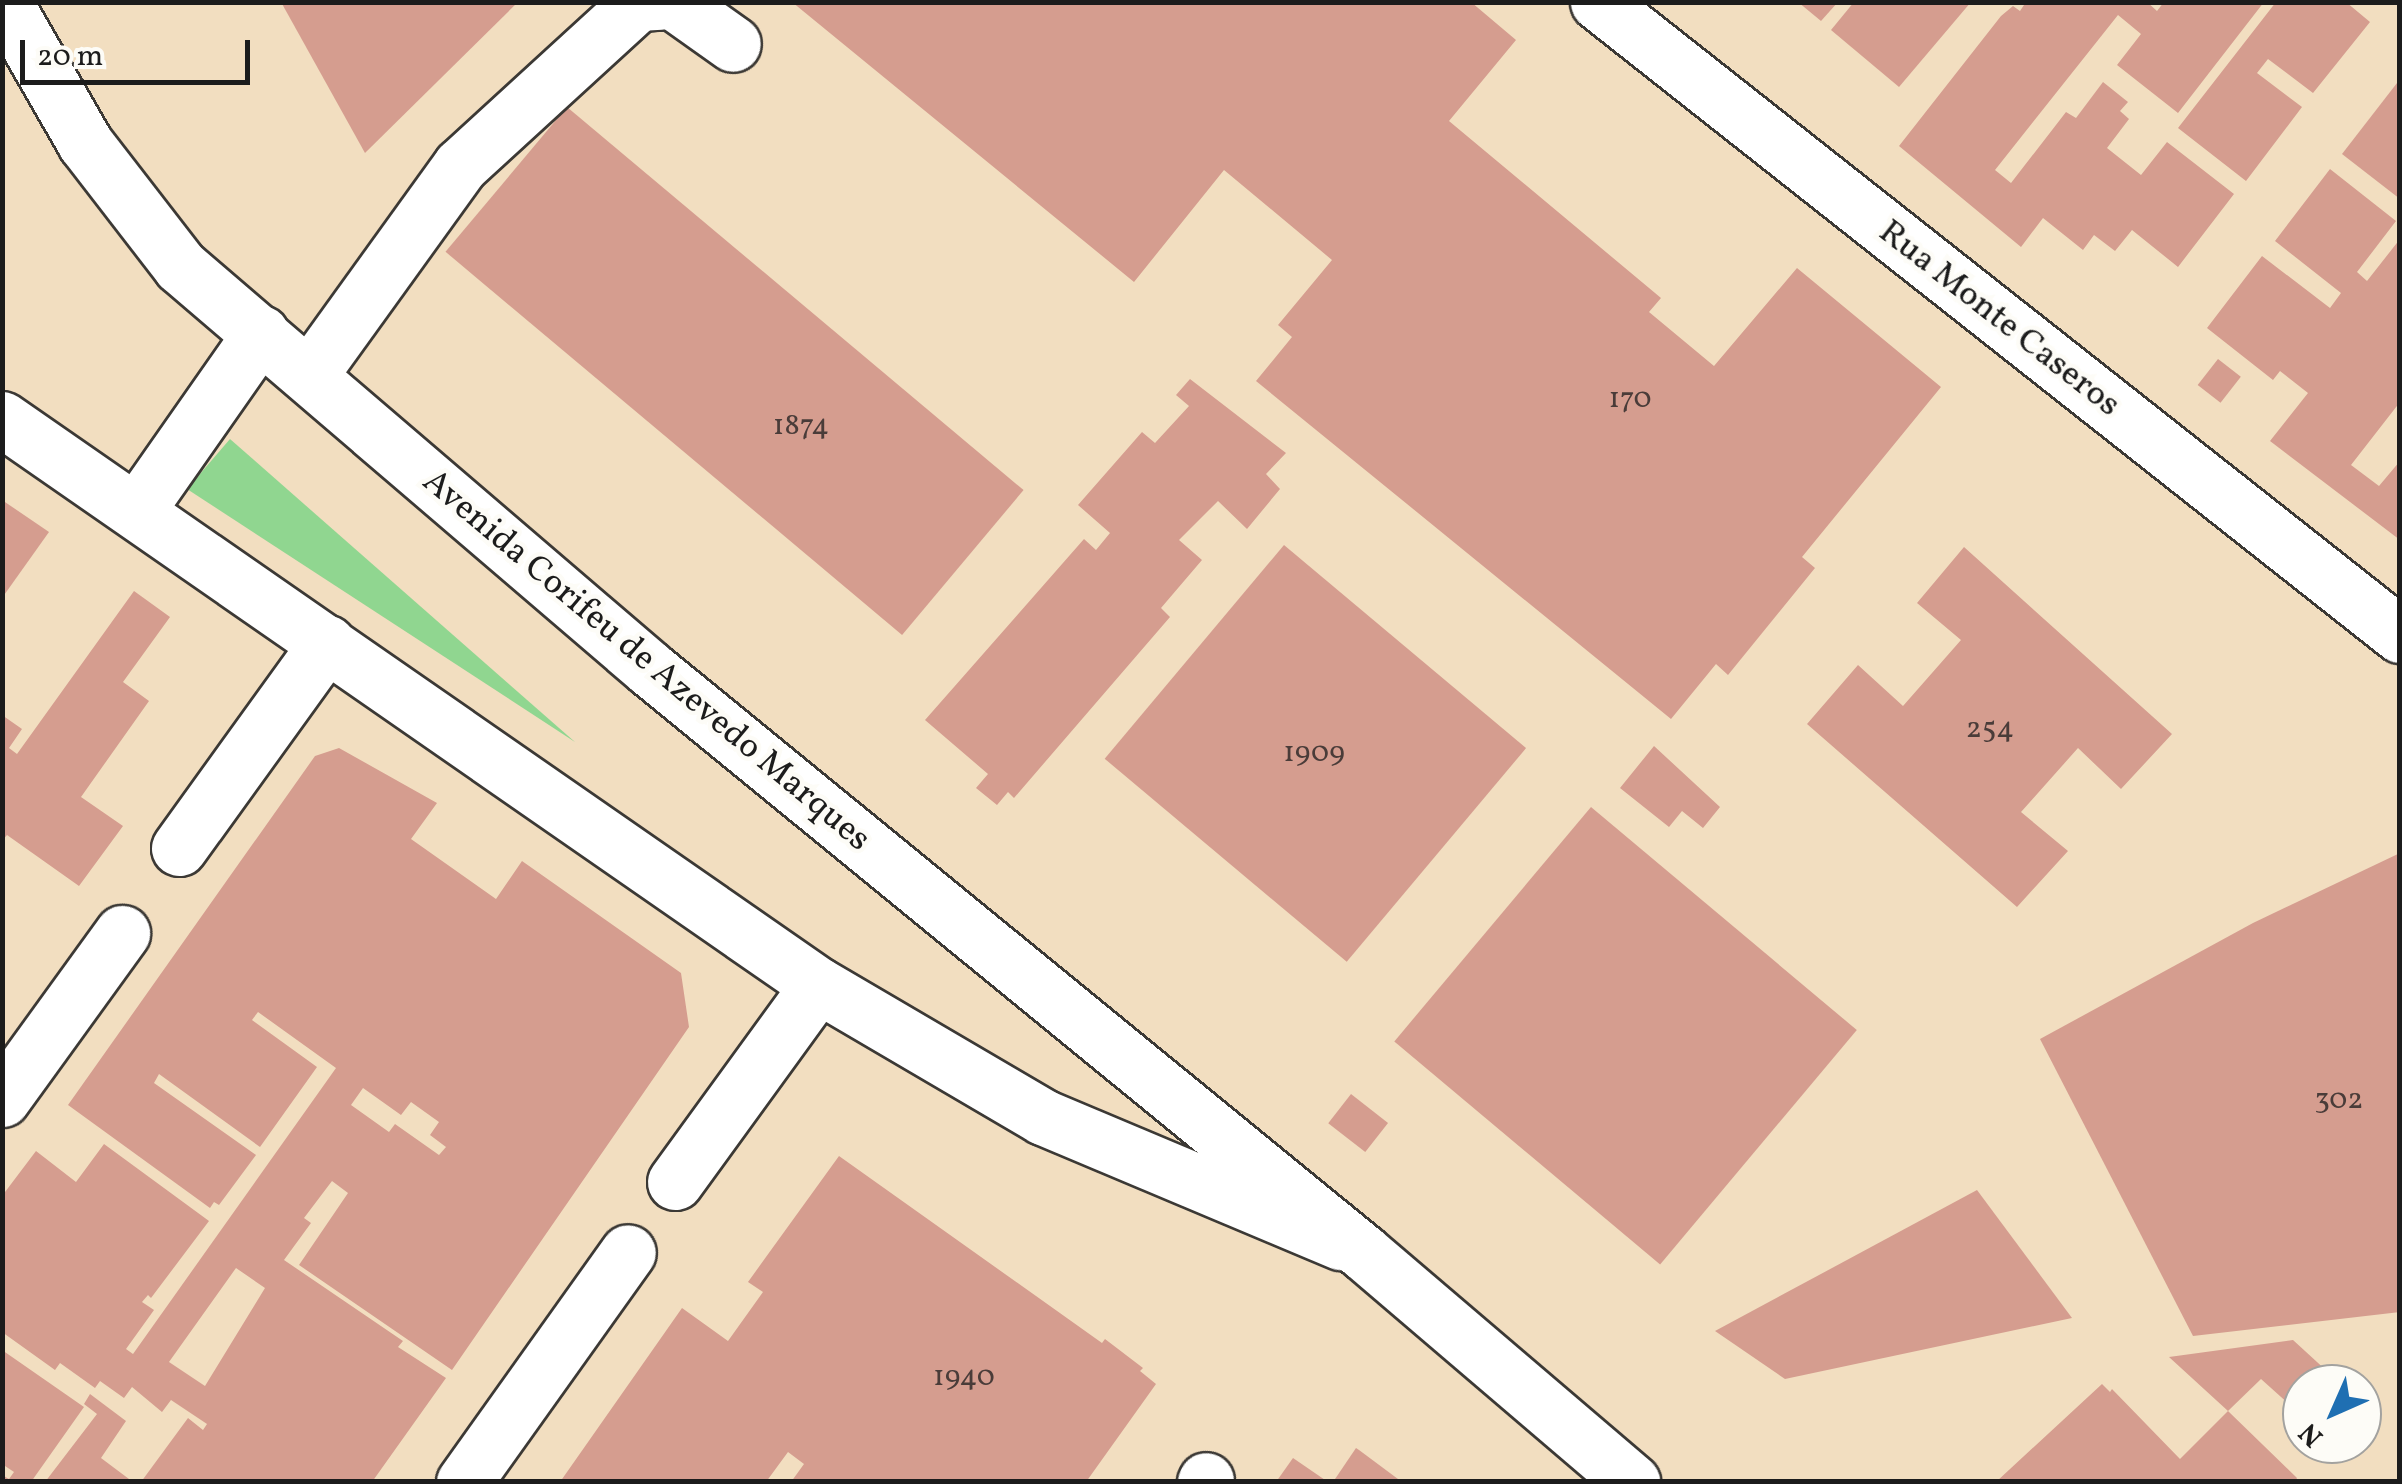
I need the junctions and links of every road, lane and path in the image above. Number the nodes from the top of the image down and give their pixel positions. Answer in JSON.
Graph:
{"nodes":[{"id":1,"x":660,"y":2,"type":"edge"},
{"id":2,"x":674,"y":2,"type":"edge"},
{"id":3,"x":1598,"y":2,"type":"edge"},
{"id":4,"x":10,"y":7,"type":"edge"},
{"id":5,"x":733,"y":44,"type":"dead end"},
{"id":6,"x":262,"y":332,"type":"junction"},
{"id":7,"x":310,"y":374,"type":"junction"},
{"id":8,"x":2,"y":419,"type":"edge"},
{"id":9,"x":137,"y":510,"type":"junction"},
{"id":10,"x":2400,"y":636,"type":"edge"},
{"id":11,"x":327,"y":644,"type":"junction"},
{"id":12,"x":179,"y":848,"type":"dead end"},
{"id":13,"x":122,"y":933,"type":"dead end"},
{"id":14,"x":818,"y":984,"type":"junction"},
{"id":15,"x":2,"y":1100,"type":"edge"},
{"id":16,"x":676,"y":1182,"type":"dead end"},
{"id":17,"x":628,"y":1252,"type":"dead end"},
{"id":18,"x":1363,"y":1252,"type":"junction"},
{"id":19,"x":464,"y":1482,"type":"edge"},
{"id":20,"x":1632,"y":1482,"type":"edge"}],
"edges":[{"from":1,"to":7,"type":"street"},
{"from":2,"to":5,"type":"street"},
{"from":3,"to":10,"type":"street","name":"Rua Monte Caseros"},
{"from":4,"to":6,"type":"street","name":"Avenida Corifeu de Azevedo Marques"},
{"from":6,"to":7,"type":"street","name":"Avenida Corifeu de Azevedo Marques"},
{"from":6,"to":9,"type":"street"},
{"from":7,"to":18,"type":"street","name":"Avenida Corifeu de Azevedo Marques"},
{"from":8,"to":9,"type":"street","name":"Avenida Corifeu de Azevedo Marques"},
{"from":9,"to":11,"type":"street","name":"Avenida Corifeu de Azevedo Marques"},
{"from":11,"to":12,"type":"street"},
{"from":11,"to":14,"type":"street","name":"Avenida Corifeu de Azevedo Marques"},
{"from":13,"to":15,"type":"street"},
{"from":14,"to":16,"type":"street"},
{"from":14,"to":18,"type":"street","name":"Avenida Corifeu de Azevedo Marques"},
{"from":17,"to":19,"type":"street"},
{"from":18,"to":20,"type":"street","name":"Avenida Corifeu de Azevedo Marques"}]}
